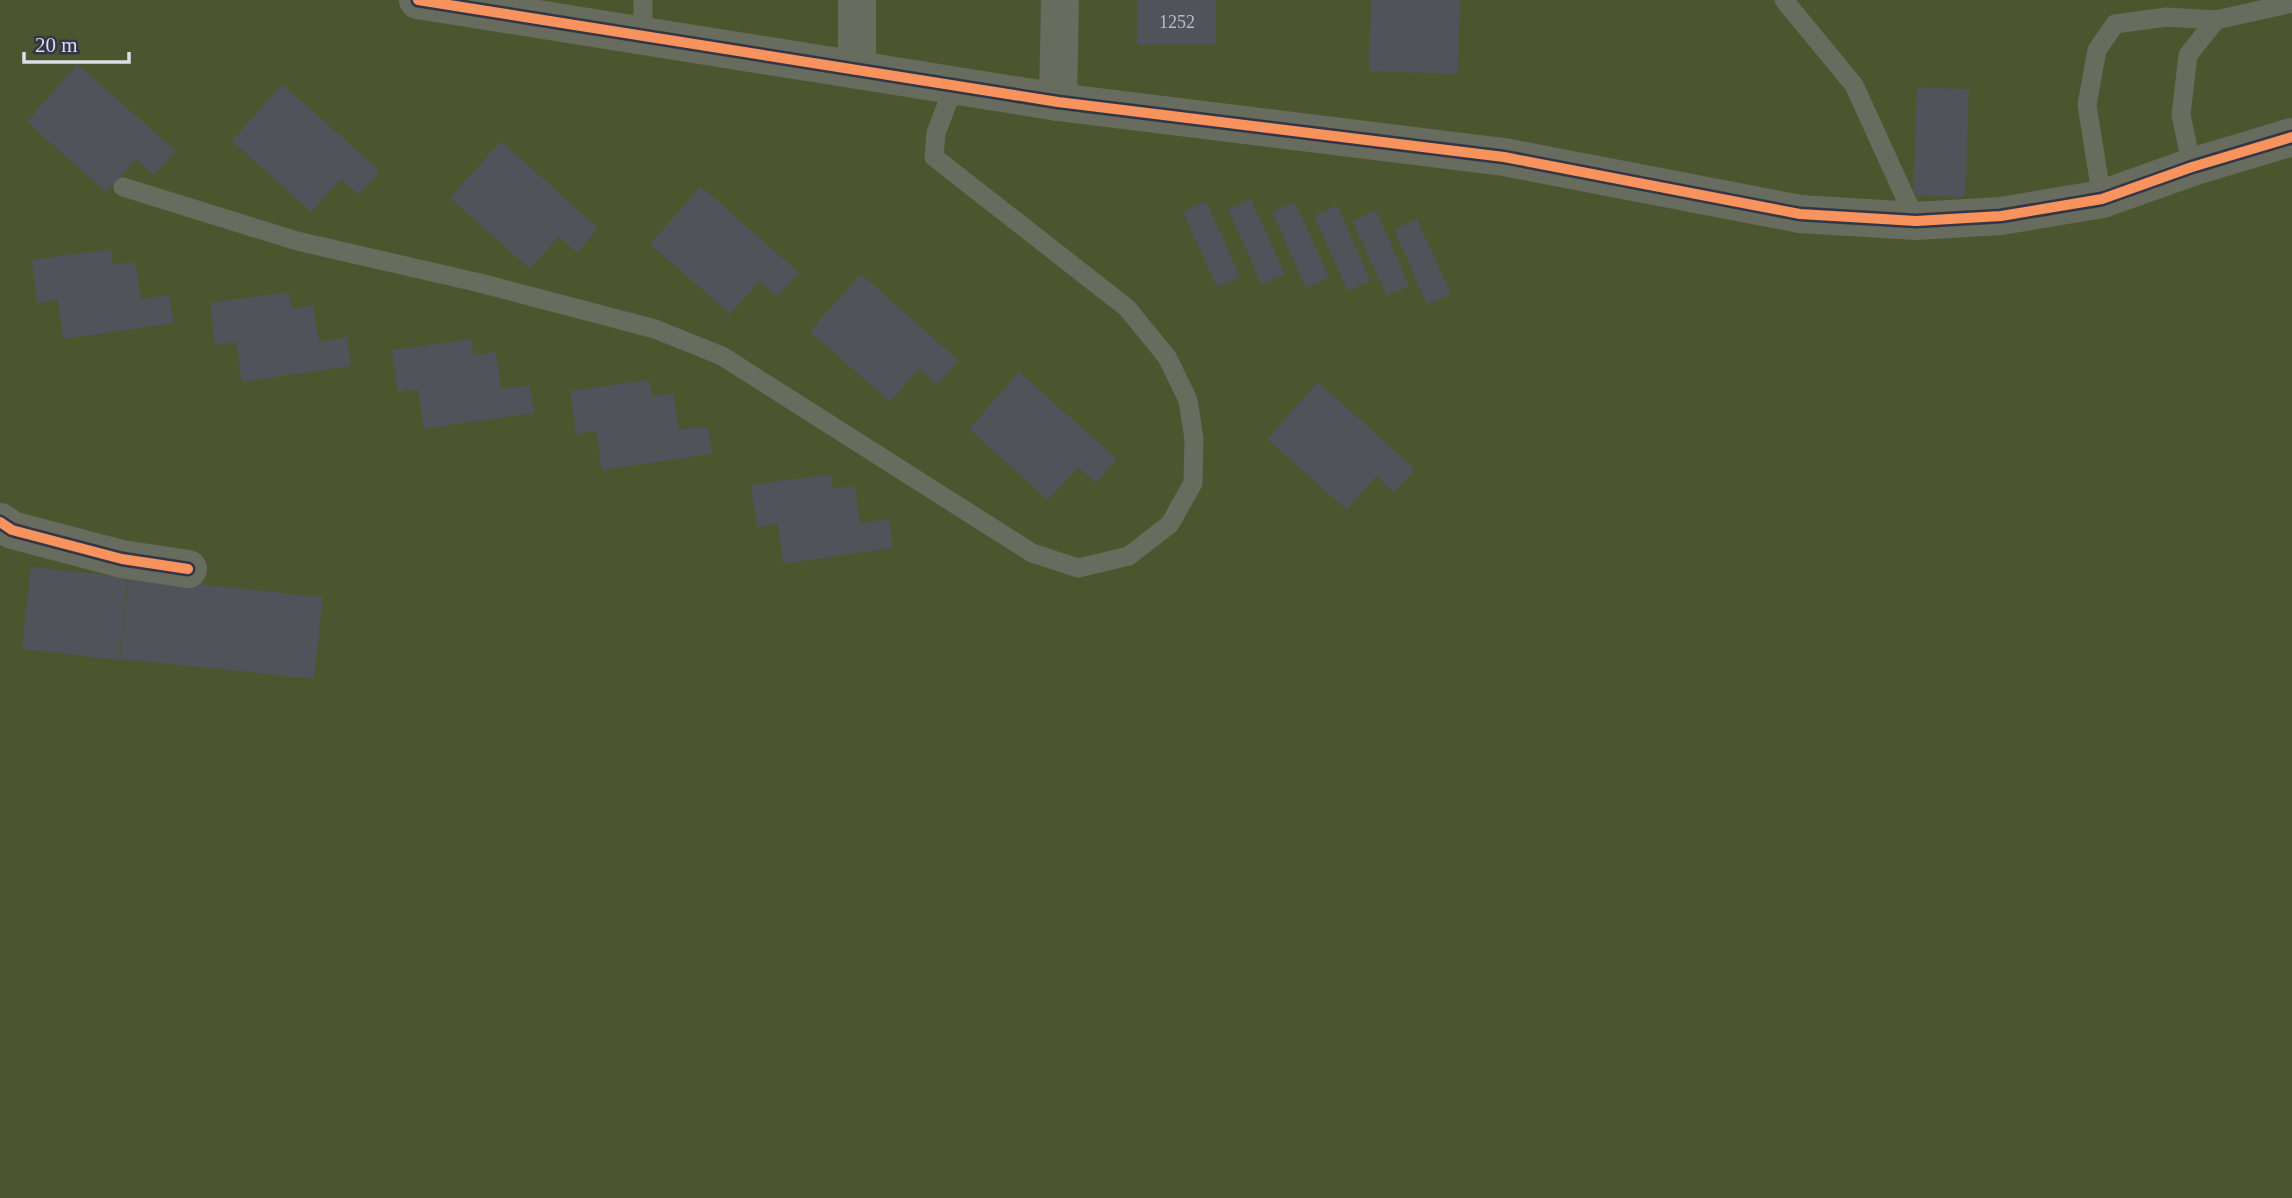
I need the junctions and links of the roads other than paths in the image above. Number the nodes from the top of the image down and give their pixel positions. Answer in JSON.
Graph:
{"nodes":[{"id":1,"x":418,"y":0,"type":"edge"},
{"id":2,"x":857,"y":0,"type":"edge"},
{"id":3,"x":1060,"y":0,"type":"edge"},
{"id":4,"x":1784,"y":0,"type":"edge"},
{"id":5,"x":2292,"y":3,"type":"edge"},
{"id":6,"x":643,"y":18,"type":"edge"},
{"id":7,"x":2216,"y":20,"type":"junction"},
{"id":8,"x":857,"y":71,"type":"junction"},
{"id":9,"x":954,"y":86,"type":"junction"},
{"id":10,"x":1058,"y":102,"type":"junction"},
{"id":11,"x":2292,"y":137,"type":"edge"},
{"id":12,"x":2192,"y":167,"type":"junction"},
{"id":13,"x":123,"y":187,"type":"dead end"},
{"id":14,"x":2102,"y":199,"type":"junction"},
{"id":15,"x":1916,"y":221,"type":"junction"},
{"id":16,"x":0,"y":522,"type":"edge"},
{"id":17,"x":188,"y":569,"type":"dead end"}],
"edges":[{"from":1,"to":6,"type":"street"},
{"from":2,"to":8,"type":"street"},
{"from":3,"to":10,"type":"street"},
{"from":4,"to":15,"type":"lane"},
{"from":5,"to":7,"type":"lane"},
{"from":6,"to":8,"type":"street"},
{"from":7,"to":12,"type":"lane"},
{"from":7,"to":14,"type":"lane"},
{"from":8,"to":9,"type":"street"},
{"from":9,"to":10,"type":"street"},
{"from":9,"to":13,"type":"lane"},
{"from":10,"to":15,"type":"street"},
{"from":11,"to":12,"type":"street"},
{"from":12,"to":14,"type":"street"},
{"from":14,"to":15,"type":"street"},
{"from":16,"to":17,"type":"street"}]}
